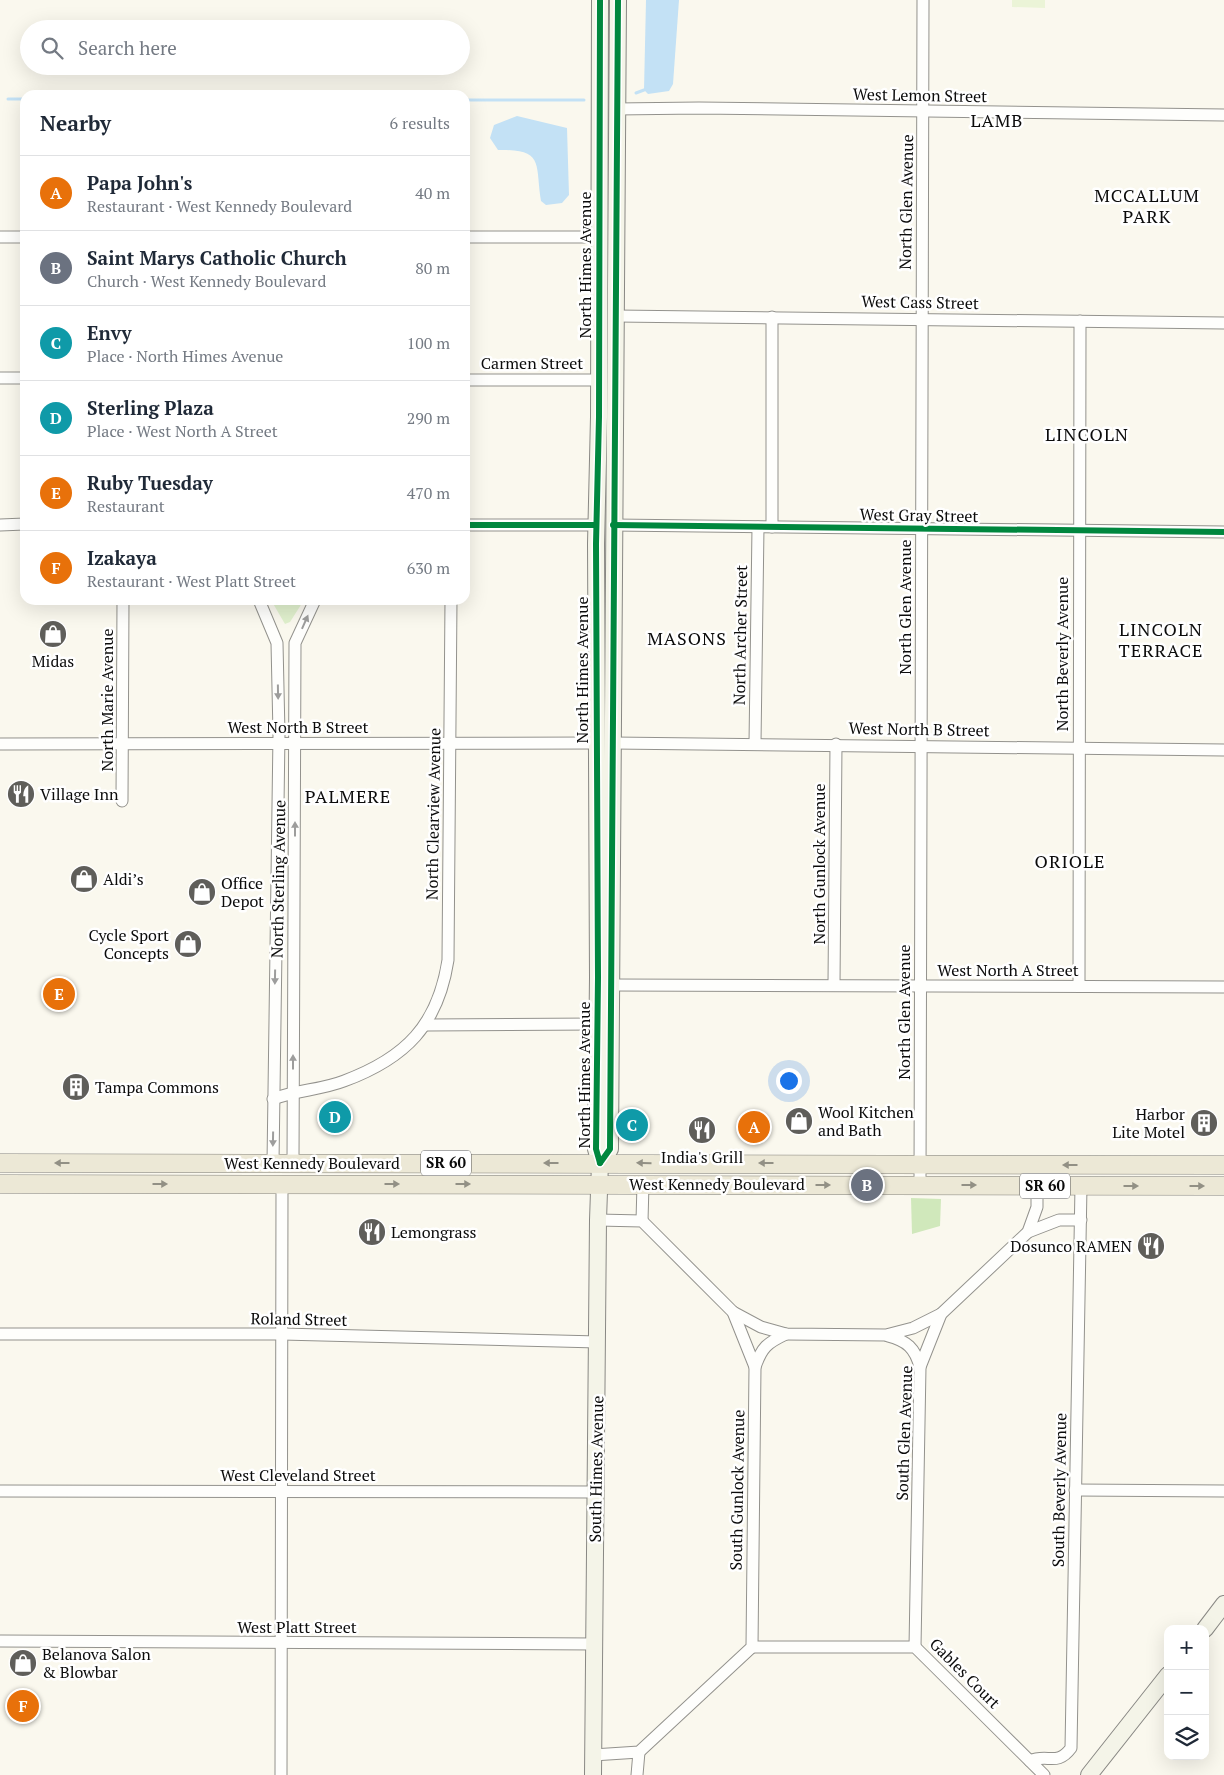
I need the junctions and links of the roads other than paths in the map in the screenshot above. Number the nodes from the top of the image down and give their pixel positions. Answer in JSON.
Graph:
{"nodes":[{"id":1,"x":600,"y":0,"type":"edge"},
{"id":2,"x":618,"y":0,"type":"edge"},
{"id":3,"x":923,"y":0,"type":"edge"},
{"id":4,"x":600,"y":81,"type":"junction"},
{"id":5,"x":616,"y":109,"type":"junction"},
{"id":6,"x":924,"y":111,"type":"junction"},
{"id":7,"x":1224,"y":115,"type":"edge"},
{"id":8,"x":616,"y":192,"type":"junction"},
{"id":9,"x":470,"y":237,"type":"edge"},
{"id":10,"x":599,"y":237,"type":"junction"},
{"id":11,"x":0,"y":238,"type":"edge"},
{"id":12,"x":20,"y":238,"type":"edge"},
{"id":13,"x":616,"y":316,"type":"junction"},
{"id":14,"x":772,"y":316,"type":"junction"},
{"id":15,"x":922,"y":318,"type":"junction"},
{"id":16,"x":1080,"y":321,"type":"junction"},
{"id":17,"x":1224,"y":323,"type":"edge"},
{"id":18,"x":0,"y":378,"type":"edge"},
{"id":19,"x":20,"y":378,"type":"edge"},
{"id":20,"x":470,"y":380,"type":"edge"},
{"id":21,"x":599,"y":380,"type":"junction"},
{"id":22,"x":20,"y":524,"type":"edge"},
{"id":23,"x":470,"y":524,"type":"edge"},
{"id":24,"x":0,"y":525,"type":"edge"},
{"id":25,"x":604,"y":525,"type":"junction"},
{"id":26,"x":758,"y":526,"type":"junction"},
{"id":27,"x":772,"y":527,"type":"junction"},
{"id":28,"x":922,"y":529,"type":"junction"},
{"id":29,"x":1080,"y":531,"type":"junction"},
{"id":30,"x":1224,"y":532,"type":"edge"},
{"id":31,"x":123,"y":605,"type":"edge"},
{"id":32,"x":261,"y":605,"type":"edge"},
{"id":33,"x":313,"y":605,"type":"edge"},
{"id":34,"x":451,"y":605,"type":"edge"},
{"id":35,"x":277,"y":643,"type":"junction"},
{"id":36,"x":295,"y":643,"type":"junction"},
{"id":37,"x":122,"y":743,"type":"junction"},
{"id":38,"x":279,"y":743,"type":"junction"},
{"id":39,"x":295,"y":743,"type":"junction"},
{"id":40,"x":450,"y":743,"type":"junction"},
{"id":41,"x":605,"y":743,"type":"junction"},
{"id":42,"x":754,"y":743,"type":"junction"},
{"id":43,"x":0,"y":744,"type":"edge"},
{"id":44,"x":836,"y":744,"type":"junction"},
{"id":45,"x":921,"y":746,"type":"junction"},
{"id":46,"x":1079,"y":748,"type":"junction"},
{"id":47,"x":1224,"y":750,"type":"edge"},
{"id":48,"x":122,"y":801,"type":"dead end"},
{"id":49,"x":295,"y":854,"type":"junction"},
{"id":50,"x":277,"y":855,"type":"junction"},
{"id":51,"x":276,"y":892,"type":"junction"},
{"id":52,"x":293,"y":893,"type":"junction"},
{"id":53,"x":612,"y":985,"type":"junction"},
{"id":54,"x":834,"y":985,"type":"junction"},
{"id":55,"x":921,"y":986,"type":"junction"},
{"id":56,"x":1079,"y":986,"type":"junction"},
{"id":57,"x":1224,"y":987,"type":"edge"},
{"id":58,"x":598,"y":1024,"type":"junction"},
{"id":59,"x":426,"y":1025,"type":"junction"},
{"id":60,"x":293,"y":1092,"type":"junction"},
{"id":61,"x":273,"y":1099,"type":"junction"},
{"id":62,"x":0,"y":1163,"type":"edge"},
{"id":63,"x":273,"y":1163,"type":"junction"},
{"id":64,"x":292,"y":1163,"type":"junction"},
{"id":65,"x":386,"y":1163,"type":"junction"},
{"id":66,"x":600,"y":1163,"type":"junction"},
{"id":67,"x":920,"y":1164,"type":"junction"},
{"id":68,"x":1224,"y":1166,"type":"edge"},
{"id":69,"x":0,"y":1184,"type":"edge"},
{"id":70,"x":181,"y":1184,"type":"junction"},
{"id":71,"x":282,"y":1184,"type":"junction"},
{"id":72,"x":599,"y":1184,"type":"junction"},
{"id":73,"x":643,"y":1184,"type":"junction"},
{"id":74,"x":920,"y":1185,"type":"junction"},
{"id":75,"x":1038,"y":1186,"type":"junction"},
{"id":76,"x":1081,"y":1186,"type":"junction"},
{"id":77,"x":1224,"y":1186,"type":"edge"},
{"id":78,"x":598,"y":1220,"type":"junction"},
{"id":79,"x":1080,"y":1220,"type":"junction"},
{"id":80,"x":642,"y":1222,"type":"junction"},
{"id":81,"x":1028,"y":1232,"type":"junction"},
{"id":82,"x":733,"y":1312,"type":"junction"},
{"id":83,"x":941,"y":1314,"type":"junction"},
{"id":84,"x":0,"y":1334,"type":"edge"},
{"id":85,"x":282,"y":1334,"type":"junction"},
{"id":86,"x":786,"y":1334,"type":"junction"},
{"id":87,"x":886,"y":1335,"type":"junction"},
{"id":88,"x":598,"y":1342,"type":"junction"},
{"id":89,"x":755,"y":1367,"type":"junction"},
{"id":90,"x":920,"y":1367,"type":"junction"},
{"id":91,"x":1076,"y":1490,"type":"junction"},
{"id":92,"x":0,"y":1491,"type":"edge"},
{"id":93,"x":283,"y":1492,"type":"junction"},
{"id":94,"x":595,"y":1492,"type":"junction"},
{"id":95,"x":1224,"y":1492,"type":"edge"},
{"id":96,"x":1224,"y":1604,"type":"edge"},
{"id":97,"x":1208,"y":1625,"type":"edge"},
{"id":98,"x":0,"y":1641,"type":"edge"},
{"id":99,"x":282,"y":1643,"type":"junction"},
{"id":100,"x":595,"y":1644,"type":"junction"},
{"id":101,"x":752,"y":1647,"type":"junction"},
{"id":102,"x":915,"y":1647,"type":"junction"},
{"id":103,"x":1164,"y":1681,"type":"edge"},
{"id":104,"x":640,"y":1752,"type":"junction"},
{"id":105,"x":593,"y":1755,"type":"junction"},
{"id":106,"x":1030,"y":1761,"type":"junction"},
{"id":107,"x":281,"y":1775,"type":"edge"},
{"id":108,"x":593,"y":1775,"type":"edge"},
{"id":109,"x":637,"y":1775,"type":"edge"},
{"id":110,"x":1044,"y":1775,"type":"edge"},
{"id":111,"x":1089,"y":1775,"type":"edge"}],
"edges":[{"from":1,"to":4,"type":"street","name":"North Himes Avenue"},
{"from":2,"to":5,"type":"street","name":"North Himes Avenue"},
{"from":3,"to":6,"type":"street","name":"North Glen Avenue"},
{"from":4,"to":8,"type":"street"},
{"from":4,"to":10,"type":"street","name":"North Himes Avenue"},
{"from":5,"to":6,"type":"street","name":"West Lemon Street"},
{"from":5,"to":8,"type":"street","name":"North Himes Avenue"},
{"from":6,"to":7,"type":"street","name":"West Lemon Street"},
{"from":6,"to":15,"type":"street","name":"North Glen Avenue"},
{"from":8,"to":13,"type":"street","name":"North Himes Avenue"},
{"from":9,"to":10,"type":"street"},
{"from":10,"to":13,"type":"street"},
{"from":10,"to":21,"type":"street","name":"North Himes Avenue"},
{"from":11,"to":12,"type":"street"},
{"from":13,"to":14,"type":"street","name":"West Cass Street"},
{"from":13,"to":25,"type":"street","name":"North Himes Avenue"},
{"from":14,"to":15,"type":"street","name":"West Cass Street"},
{"from":14,"to":27,"type":"street"},
{"from":15,"to":16,"type":"street","name":"West Cass Street"},
{"from":15,"to":28,"type":"street","name":"North Glen Avenue"},
{"from":16,"to":17,"type":"street","name":"West Cass Street"},
{"from":16,"to":29,"type":"street","name":"North Beverly Avenue"},
{"from":18,"to":19,"type":"street"},
{"from":20,"to":21,"type":"street","name":"Carmen Street"},
{"from":21,"to":25,"type":"street","name":"North Himes Avenue"},
{"from":22,"to":24,"type":"street"},
{"from":23,"to":25,"type":"street","name":"West Gray Street"},
{"from":25,"to":26,"type":"street","name":"West Gray Street"},
{"from":25,"to":41,"type":"street","name":"North Himes Avenue"},
{"from":25,"to":41,"type":"street","name":"North Himes Avenue"},
{"from":26,"to":27,"type":"street","name":"West Gray Street"},
{"from":26,"to":42,"type":"street","name":"North Archer Street"},
{"from":27,"to":28,"type":"street","name":"West Gray Street"},
{"from":28,"to":29,"type":"street","name":"West Gray Street"},
{"from":28,"to":45,"type":"street","name":"North Glen Avenue"},
{"from":29,"to":30,"type":"street","name":"West Gray Street"},
{"from":29,"to":46,"type":"street","name":"North Beverly Avenue"},
{"from":31,"to":37,"type":"street","name":"North Marie Avenue"},
{"from":32,"to":35,"type":"street"},
{"from":36,"to":33,"type":"street","name":"North Sterling Avenue","one_way":true},
{"from":34,"to":40,"type":"street","name":"North Clearview Avenue"},
{"from":35,"to":36,"type":"street"},
{"from":35,"to":38,"type":"street","name":"North Sterling Avenue","one_way":true},
{"from":36,"to":39,"type":"street","name":"North Sterling Avenue"},
{"from":37,"to":38,"type":"street","name":"West North B Street"},
{"from":37,"to":43,"type":"street","name":"West North B Street"},
{"from":37,"to":48,"type":"street","name":"North Marie Avenue"},
{"from":38,"to":39,"type":"street","name":"West North B Street"},
{"from":38,"to":50,"type":"street","name":"North Sterling Avenue"},
{"from":39,"to":40,"type":"street","name":"West North B Street"},
{"from":49,"to":39,"type":"street","name":"North Sterling Avenue","one_way":true},
{"from":40,"to":41,"type":"street","name":"West North B Street"},
{"from":40,"to":59,"type":"street","name":"North Clearview Avenue"},
{"from":41,"to":42,"type":"street","name":"West North B Street"},
{"from":41,"to":53,"type":"street","name":"North Himes Avenue"},
{"from":41,"to":58,"type":"street","name":"North Himes Avenue"},
{"from":42,"to":44,"type":"street","name":"West North B Street"},
{"from":44,"to":45,"type":"street","name":"West North B Street"},
{"from":44,"to":54,"type":"street","name":"North Gunlock Avenue"},
{"from":45,"to":46,"type":"street","name":"West North B Street"},
{"from":45,"to":55,"type":"street","name":"North Glen Avenue"},
{"from":46,"to":47,"type":"street","name":"West North B Street"},
{"from":46,"to":56,"type":"street","name":"North Beverly Avenue"},
{"from":49,"to":50,"type":"street"},
{"from":49,"to":52,"type":"street","name":"North Sterling Avenue"},
{"from":50,"to":51,"type":"street","name":"North Sterling Avenue"},
{"from":51,"to":52,"type":"street"},
{"from":51,"to":61,"type":"street","name":"North Sterling Avenue","one_way":true},
{"from":60,"to":52,"type":"street","name":"North Sterling Avenue","one_way":true},
{"from":53,"to":54,"type":"street","name":"West North A Street"},
{"from":53,"to":66,"type":"street","name":"North Himes Avenue"},
{"from":54,"to":55,"type":"street","name":"West North A Street"},
{"from":55,"to":56,"type":"street","name":"West North A Street"},
{"from":55,"to":67,"type":"street","name":"North Glen Avenue"},
{"from":56,"to":57,"type":"street","name":"West North A Street"},
{"from":58,"to":59,"type":"street"},
{"from":58,"to":66,"type":"street","name":"North Himes Avenue"},
{"from":59,"to":60,"type":"street"},
{"from":60,"to":61,"type":"street"},
{"from":60,"to":64,"type":"street","name":"North Sterling Avenue"},
{"from":61,"to":63,"type":"street","name":"North Sterling Avenue","one_way":true},
{"from":63,"to":62,"type":"main road","name":"West Kennedy Boulevard","number":"SR 60","one_way":true},
{"from":63,"to":64,"type":"main road","name":"West Kennedy Boulevard","number":"SR 60"},
{"from":64,"to":65,"type":"main road","name":"West Kennedy Boulevard","number":"SR 60"},
{"from":64,"to":70,"type":"main road"},
{"from":66,"to":65,"type":"main road","name":"West Kennedy Boulevard","number":"SR 60","one_way":true},
{"from":65,"to":71,"type":"main road"},
{"from":67,"to":66,"type":"main road","name":"West Kennedy Boulevard","number":"SR 60","one_way":true},
{"from":66,"to":72,"type":"street","name":"South Himes Avenue"},
{"from":68,"to":67,"type":"main road","name":"West Kennedy Boulevard","number":"SR 60","one_way":true},
{"from":67,"to":74,"type":"street","name":"North Glen Avenue"},
{"from":69,"to":70,"type":"main road","name":"West Kennedy Boulevard","number":"SR 60","one_way":true},
{"from":70,"to":71,"type":"main road","name":"West Kennedy Boulevard","number":"SR 60"},
{"from":71,"to":72,"type":"main road","name":"West Kennedy Boulevard","number":"SR 60","one_way":true},
{"from":71,"to":85,"type":"street"},
{"from":72,"to":73,"type":"main road","name":"West Kennedy Boulevard","number":"SR 60"},
{"from":72,"to":78,"type":"street","name":"South Himes Avenue"},
{"from":73,"to":74,"type":"main road","name":"West Kennedy Boulevard","number":"SR 60","one_way":true},
{"from":73,"to":80,"type":"street"},
{"from":74,"to":75,"type":"main road","name":"West Kennedy Boulevard","number":"SR 60","one_way":true},
{"from":75,"to":76,"type":"main road","name":"West Kennedy Boulevard","number":"SR 60"},
{"from":75,"to":81,"type":"street","name":"South Glen Avenue"},
{"from":76,"to":77,"type":"main road","name":"West Kennedy Boulevard","number":"SR 60","one_way":true},
{"from":76,"to":79,"type":"street","name":"South Beverly Avenue"},
{"from":78,"to":80,"type":"street"},
{"from":78,"to":88,"type":"street","name":"South Himes Avenue"},
{"from":79,"to":81,"type":"street","name":"South Glen Avenue"},
{"from":79,"to":91,"type":"street","name":"South Beverly Avenue"},
{"from":80,"to":82,"type":"street","name":"South Gunlock Avenue"},
{"from":81,"to":83,"type":"street","name":"South Glen Avenue"},
{"from":82,"to":86,"type":"street"},
{"from":82,"to":89,"type":"street","name":"South Gunlock Avenue"},
{"from":83,"to":87,"type":"street"},
{"from":83,"to":90,"type":"street","name":"South Glen Avenue"},
{"from":84,"to":85,"type":"street","name":"Roland Street"},
{"from":85,"to":88,"type":"street","name":"Roland Street"},
{"from":85,"to":93,"type":"street"},
{"from":86,"to":87,"type":"street"},
{"from":86,"to":89,"type":"street"},
{"from":87,"to":90,"type":"street"},
{"from":88,"to":94,"type":"street","name":"South Himes Avenue"},
{"from":89,"to":101,"type":"street","name":"South Gunlock Avenue"},
{"from":90,"to":102,"type":"street","name":"South Glen Avenue"},
{"from":91,"to":95,"type":"street"},
{"from":91,"to":106,"type":"street","name":"South Beverly Avenue"},
{"from":92,"to":93,"type":"street","name":"West Cleveland Street"},
{"from":93,"to":94,"type":"street","name":"West Cleveland Street"},
{"from":93,"to":99,"type":"street"},
{"from":94,"to":100,"type":"street","name":"South Himes Avenue"},
{"from":96,"to":97,"type":"street"},
{"from":98,"to":99,"type":"street","name":"West Platt Street"},
{"from":99,"to":100,"type":"street","name":"West Platt Street"},
{"from":99,"to":107,"type":"street"},
{"from":100,"to":105,"type":"street","name":"South Himes Avenue"},
{"from":101,"to":102,"type":"street","name":"Gables Court"},
{"from":101,"to":104,"type":"street"},
{"from":102,"to":106,"type":"street","name":"Gables Court"},
{"from":103,"to":111,"type":"street"},
{"from":104,"to":105,"type":"street"},
{"from":104,"to":109,"type":"street"},
{"from":105,"to":108,"type":"street","name":"South Himes Avenue"},
{"from":106,"to":110,"type":"street","name":"Gables Court"}]}
